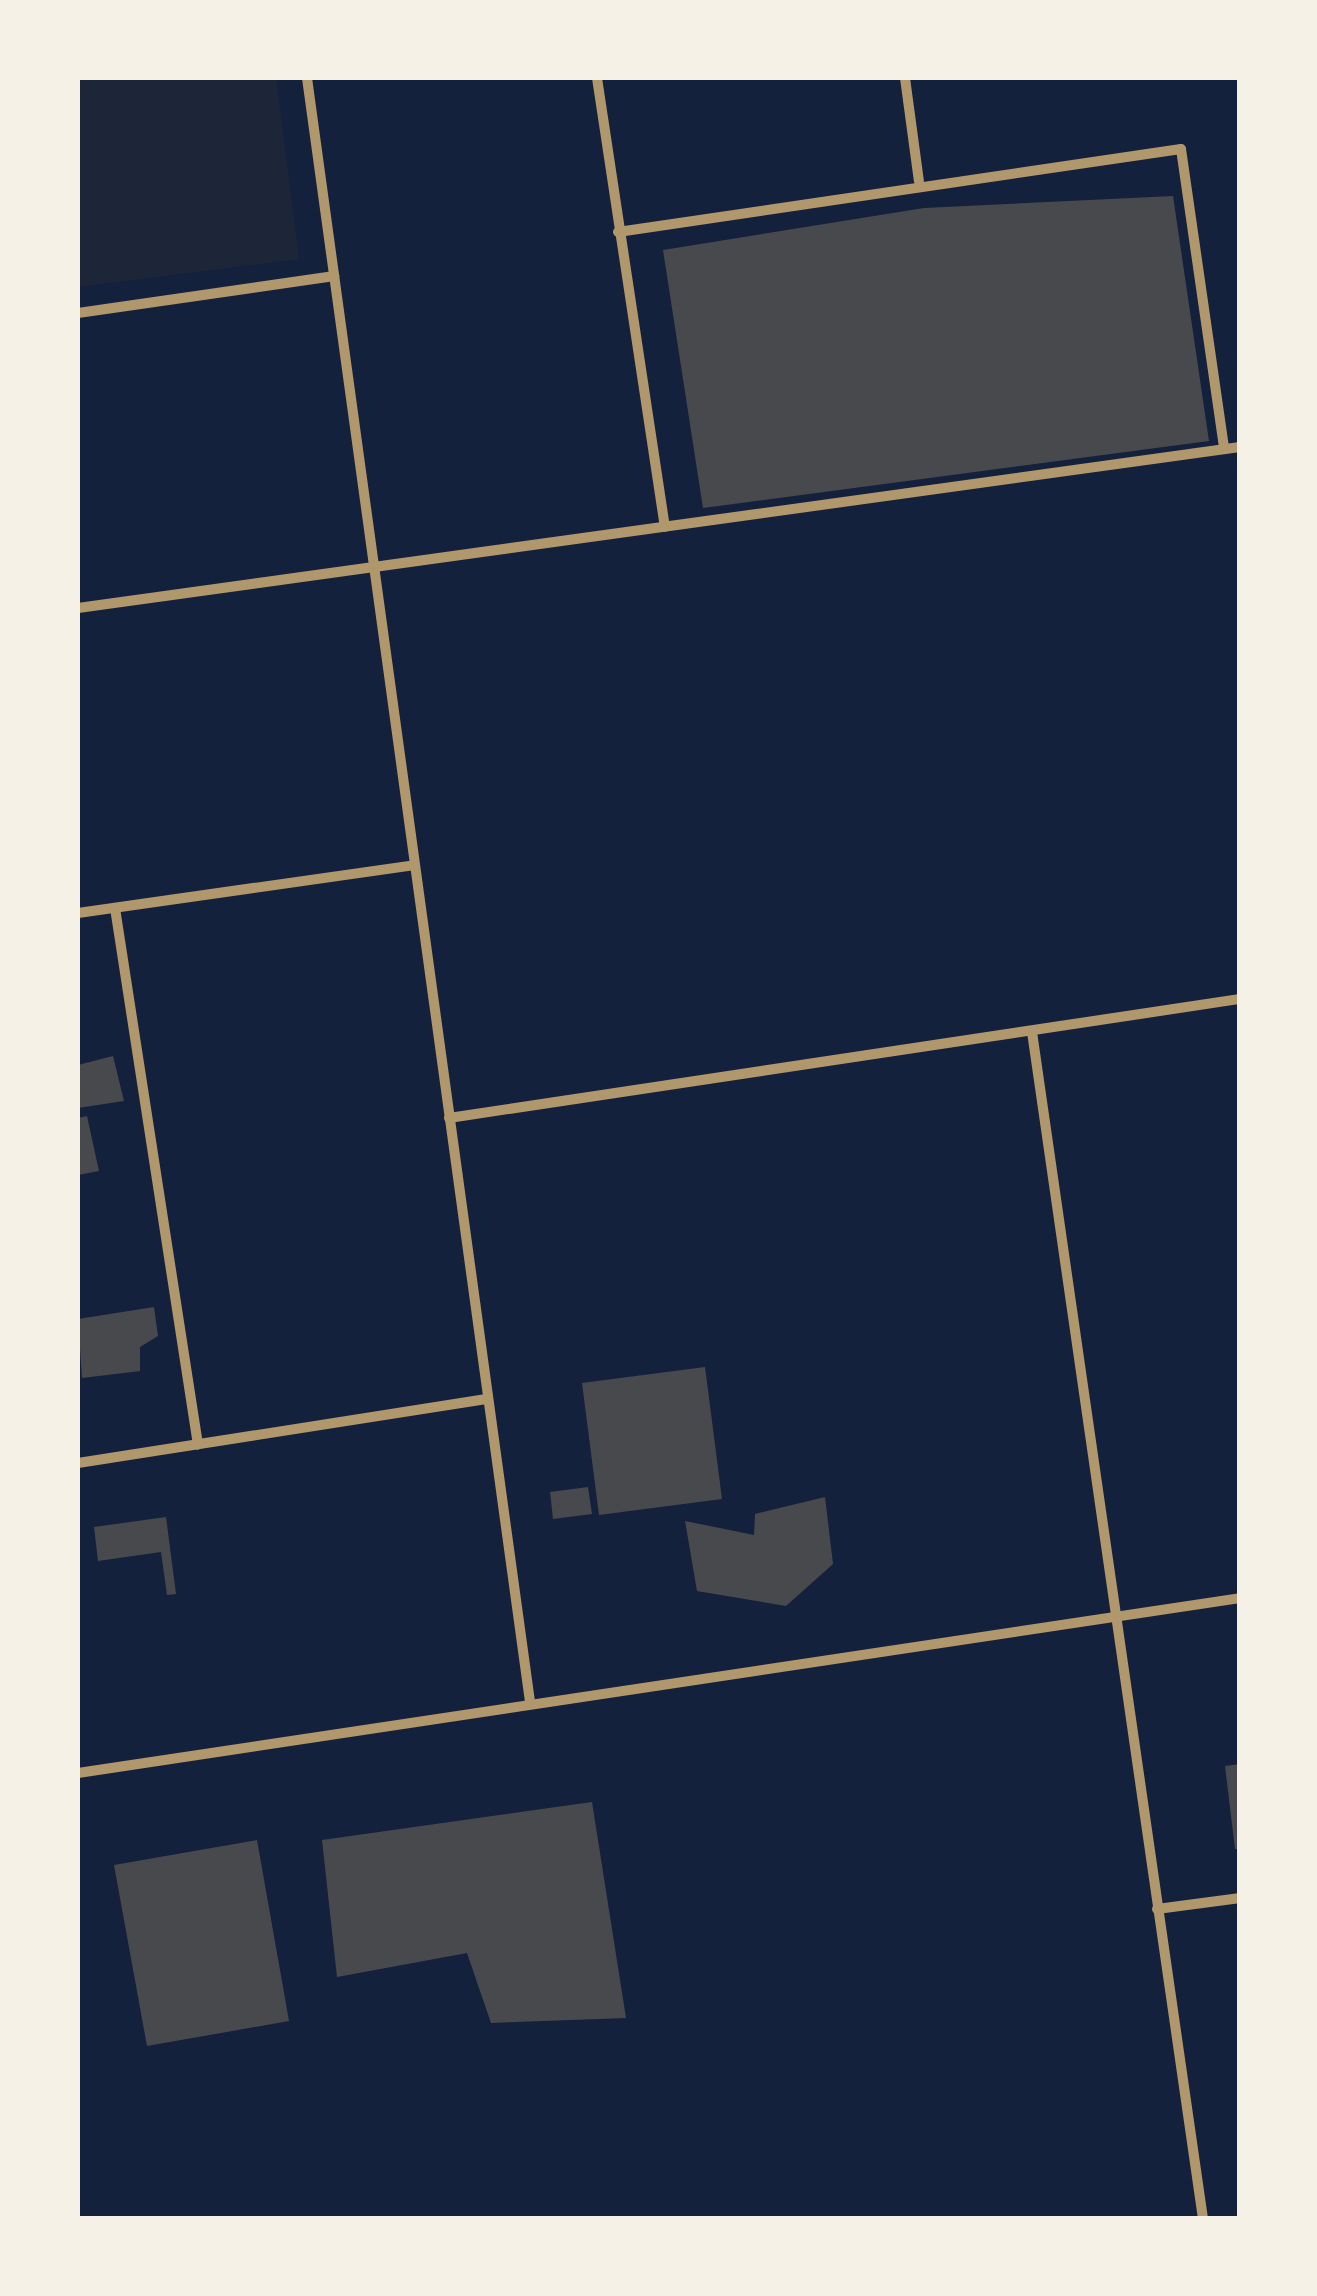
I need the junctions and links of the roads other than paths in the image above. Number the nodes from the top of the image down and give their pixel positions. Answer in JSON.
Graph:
{"nodes":[{"id":1,"x":307,"y":78,"type":"edge"},
{"id":2,"x":597,"y":78,"type":"edge"},
{"id":3,"x":905,"y":78,"type":"edge"},
{"id":4,"x":919,"y":181,"type":"junction"},
{"id":5,"x":618,"y":232,"type":"junction"},
{"id":6,"x":334,"y":276,"type":"junction"},
{"id":7,"x":78,"y":313,"type":"edge"},
{"id":8,"x":1240,"y":447,"type":"edge"},
{"id":9,"x":1224,"y":449,"type":"junction"},
{"id":10,"x":665,"y":527,"type":"junction"},
{"id":11,"x":370,"y":572,"type":"junction"},
{"id":12,"x":78,"y":608,"type":"edge"},
{"id":13,"x":414,"y":865,"type":"junction"},
{"id":14,"x":116,"y":908,"type":"junction"},
{"id":15,"x":78,"y":912,"type":"edge"},
{"id":16,"x":1240,"y":999,"type":"edge"},
{"id":17,"x":1032,"y":1032,"type":"junction"},
{"id":18,"x":450,"y":1118,"type":"junction"},
{"id":19,"x":488,"y":1399,"type":"junction"},
{"id":20,"x":198,"y":1446,"type":"junction"},
{"id":21,"x":78,"y":1463,"type":"edge"},
{"id":22,"x":1240,"y":1598,"type":"edge"},
{"id":23,"x":1112,"y":1618,"type":"junction"},
{"id":24,"x":530,"y":1702,"type":"junction"},
{"id":25,"x":78,"y":1773,"type":"edge"},
{"id":26,"x":1240,"y":1898,"type":"edge"},
{"id":27,"x":1157,"y":1909,"type":"junction"},
{"id":28,"x":1203,"y":2218,"type":"edge"}],
"edges":[{"from":1,"to":6,"type":"street"},
{"from":2,"to":5,"type":"street"},
{"from":3,"to":4,"type":"street"},
{"from":4,"to":5,"type":"street"},
{"from":4,"to":9,"type":"street"},
{"from":5,"to":10,"type":"street"},
{"from":6,"to":7,"type":"street"},
{"from":6,"to":11,"type":"street"},
{"from":8,"to":9,"type":"street"},
{"from":9,"to":10,"type":"street"},
{"from":10,"to":11,"type":"street"},
{"from":11,"to":12,"type":"street"},
{"from":11,"to":13,"type":"street"},
{"from":13,"to":14,"type":"street"},
{"from":13,"to":18,"type":"street"},
{"from":14,"to":15,"type":"street"},
{"from":14,"to":20,"type":"street"},
{"from":16,"to":17,"type":"street"},
{"from":17,"to":18,"type":"street"},
{"from":17,"to":23,"type":"street"},
{"from":18,"to":19,"type":"street"},
{"from":19,"to":20,"type":"street"},
{"from":19,"to":24,"type":"street"},
{"from":20,"to":21,"type":"street"},
{"from":22,"to":23,"type":"street"},
{"from":23,"to":24,"type":"street"},
{"from":23,"to":27,"type":"street"},
{"from":24,"to":25,"type":"street"},
{"from":26,"to":27,"type":"street"},
{"from":27,"to":28,"type":"street"}]}
